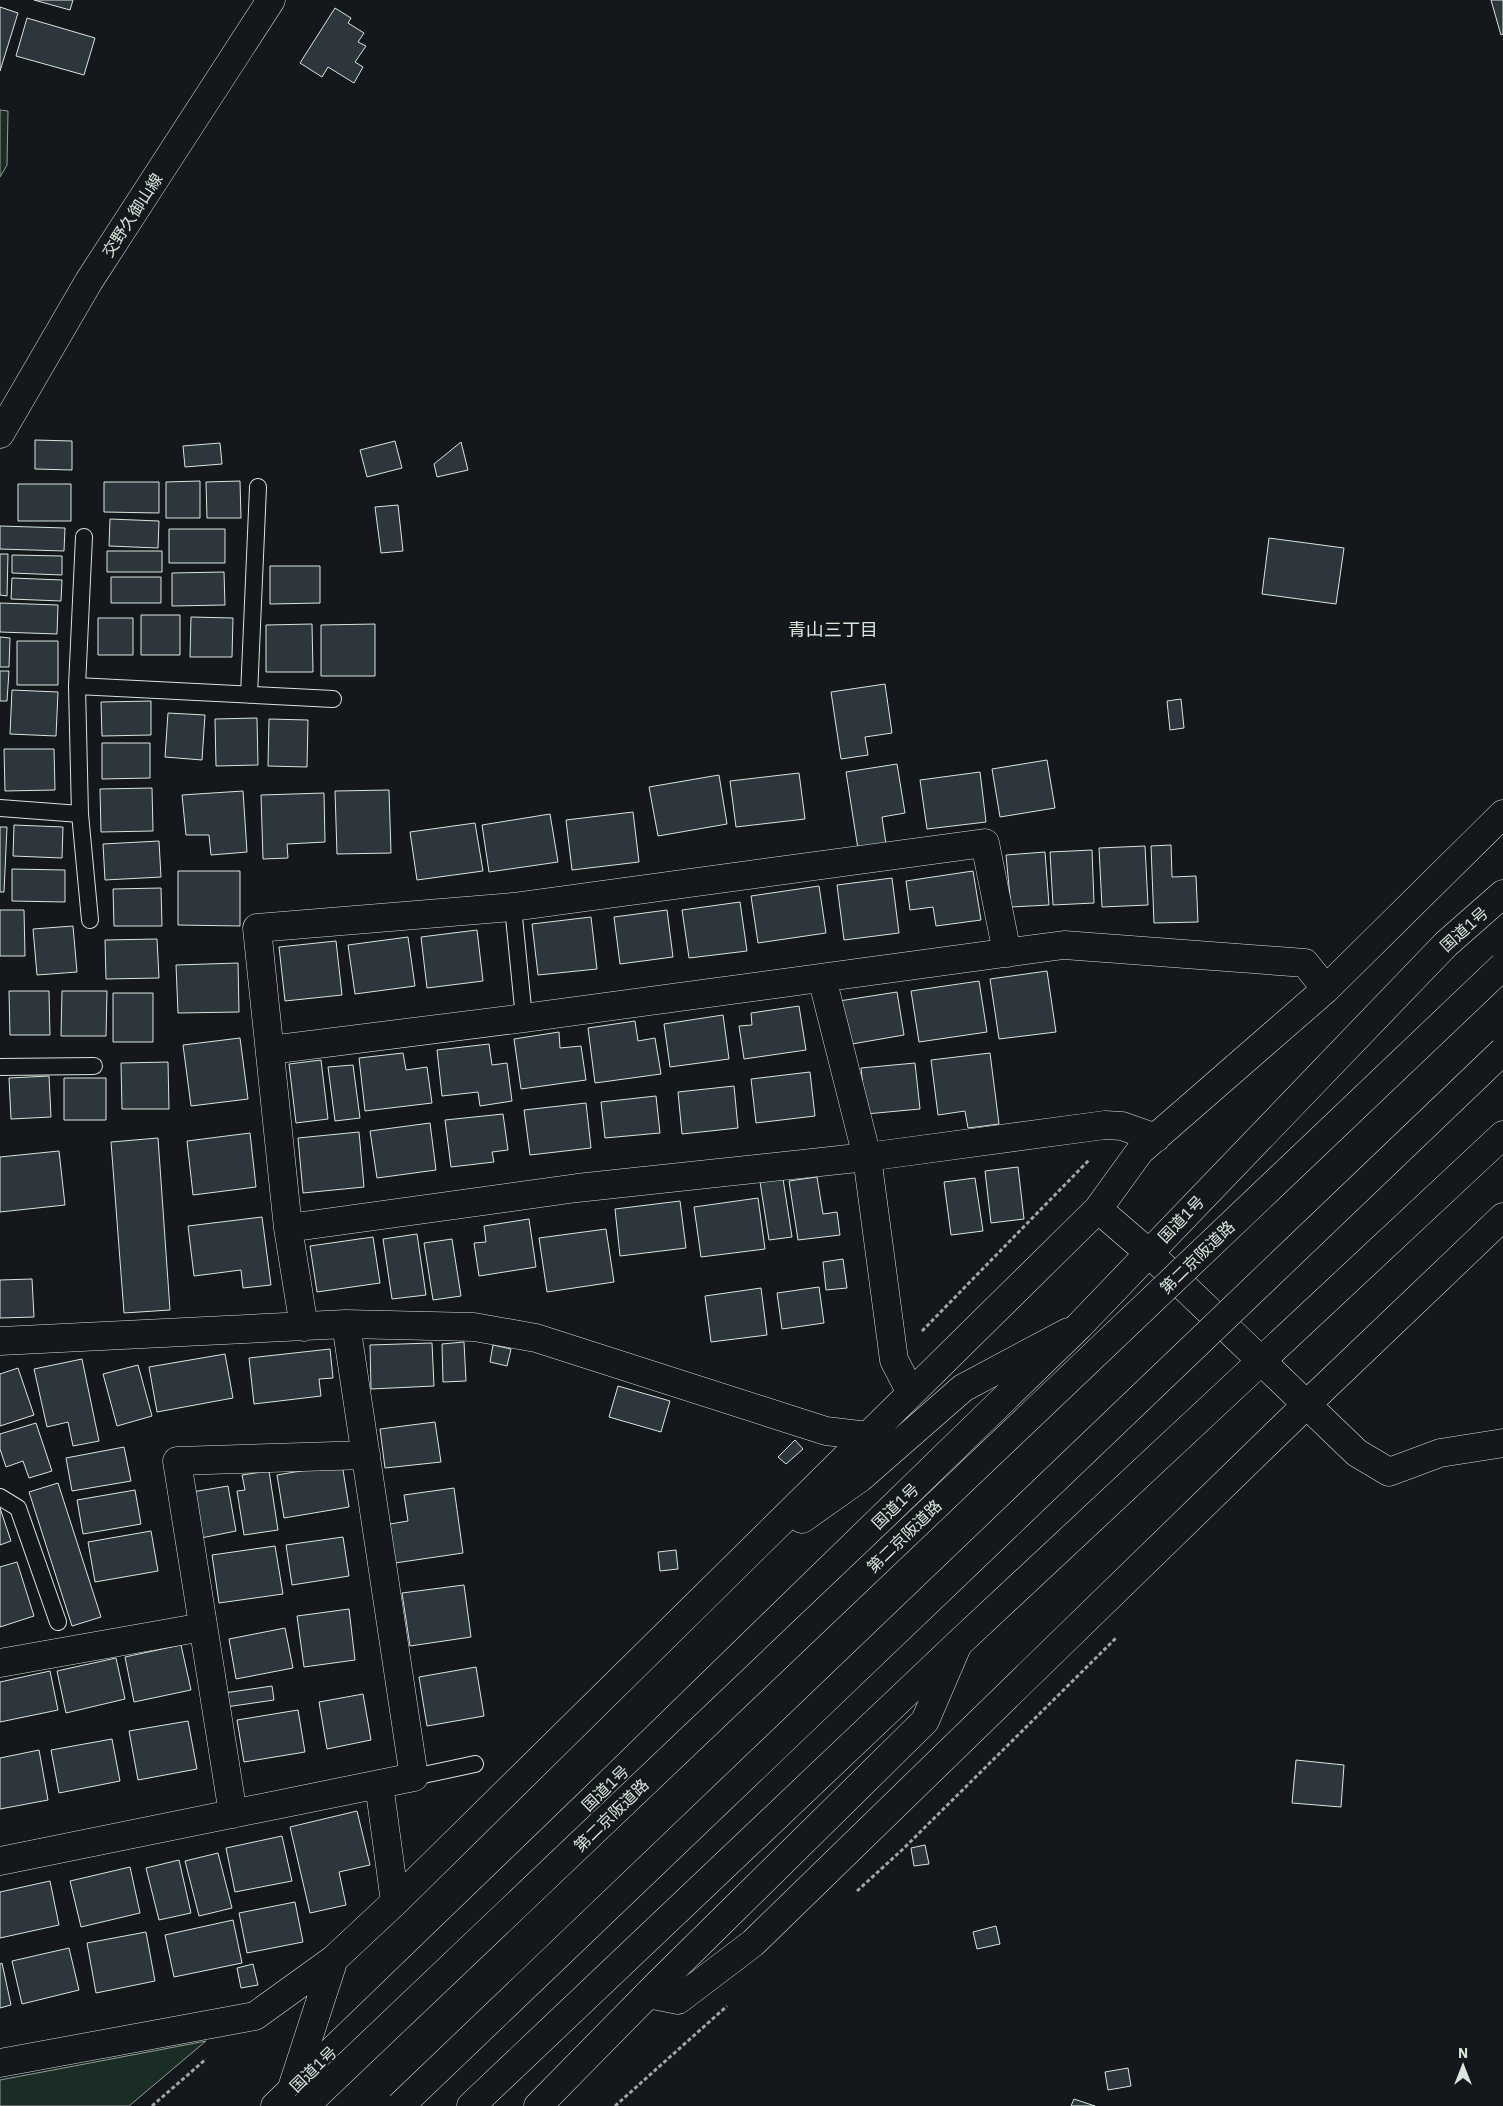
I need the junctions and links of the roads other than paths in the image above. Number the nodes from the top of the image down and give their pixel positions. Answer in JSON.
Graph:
{"nodes":[{"id":1,"x":271,"y":0,"type":"edge"},
{"id":2,"x":0,"y":434,"type":"edge"},
{"id":3,"x":258,"y":486,"type":"dead end"},
{"id":4,"x":84,"y":537,"type":"dead end"},
{"id":5,"x":77,"y":686,"type":"junction"},
{"id":6,"x":248,"y":695,"type":"junction"},
{"id":7,"x":333,"y":699,"type":"dead end"},
{"id":8,"x":0,"y":808,"type":"edge"},
{"id":9,"x":80,"y":814,"type":"junction"},
{"id":10,"x":1503,"y":814,"type":"edge"},
{"id":11,"x":1503,"y":894,"type":"edge"},
{"id":12,"x":513,"y":907,"type":"junction"},
{"id":13,"x":90,"y":920,"type":"dead end"},
{"id":14,"x":1007,"y":953,"type":"junction"},
{"id":15,"x":1503,"y":966,"type":"edge"},
{"id":16,"x":822,"y":978,"type":"junction"},
{"id":17,"x":1326,"y":989,"type":"junction"},
{"id":18,"x":524,"y":1018,"type":"junction"},
{"id":19,"x":270,"y":1050,"type":"junction"},
{"id":20,"x":1503,"y":1050,"type":"edge"},
{"id":21,"x":94,"y":1066,"type":"dead end"},
{"id":22,"x":0,"y":1067,"type":"edge"},
{"id":23,"x":1503,"y":1135,"type":"edge"},
{"id":24,"x":1156,"y":1138,"type":"junction"},
{"id":25,"x":867,"y":1157,"type":"junction"},
{"id":26,"x":1098,"y":1209,"type":"junction"},
{"id":27,"x":1503,"y":1217,"type":"edge"},
{"id":28,"x":288,"y":1228,"type":"junction"},
{"id":29,"x":1149,"y":1253,"type":"junction"},
{"id":30,"x":346,"y":1324,"type":"junction"},
{"id":31,"x":1079,"y":1326,"type":"junction"},
{"id":32,"x":304,"y":1327,"type":"junction"},
{"id":33,"x":0,"y":1341,"type":"edge"},
{"id":34,"x":1262,"y":1360,"type":"junction"},
{"id":35,"x":911,"y":1393,"type":"junction"},
{"id":36,"x":1306,"y":1405,"type":"junction"},
{"id":37,"x":868,"y":1436,"type":"junction"},
{"id":38,"x":1503,"y":1443,"type":"edge"},
{"id":39,"x":366,"y":1455,"type":"junction"},
{"id":40,"x":0,"y":1497,"type":"edge"},
{"id":41,"x":743,"y":1559,"type":"junction"},
{"id":42,"x":58,"y":1622,"type":"dead end"},
{"id":43,"x":203,"y":1627,"type":"junction"},
{"id":44,"x":958,"y":1644,"type":"junction"},
{"id":45,"x":0,"y":1663,"type":"edge"},
{"id":46,"x":475,"y":1764,"type":"dead end"},
{"id":47,"x":414,"y":1777,"type":"junction"},
{"id":48,"x":379,"y":1784,"type":"junction"},
{"id":49,"x":233,"y":1814,"type":"junction"},
{"id":50,"x":0,"y":1861,"type":"edge"},
{"id":51,"x":395,"y":1902,"type":"junction"},
{"id":52,"x":334,"y":1958,"type":"junction"},
{"id":53,"x":648,"y":1994,"type":"junction"},
{"id":54,"x":0,"y":2063,"type":"edge"},
{"id":55,"x":290,"y":2101,"type":"edge"},
{"id":56,"x":400,"y":2106,"type":"edge"},
{"id":57,"x":471,"y":2106,"type":"edge"},
{"id":58,"x":538,"y":2106,"type":"edge"}],
"edges":[{"from":1,"to":2,"type":"main road","name":"交野久御山線"},
{"from":3,"to":6,"type":"lane"},
{"from":4,"to":5,"type":"lane"},
{"from":5,"to":6,"type":"lane"},
{"from":5,"to":9,"type":"lane"},
{"from":6,"to":7,"type":"lane"},
{"from":8,"to":9,"type":"lane"},
{"from":9,"to":13,"type":"lane"},
{"from":10,"to":17,"type":"main road"},
{"from":11,"to":29,"type":"main road","name":"国道1号"},
{"from":12,"to":14,"type":"main road"},
{"from":12,"to":18,"type":"lane"},
{"from":12,"to":19,"type":"main road"},
{"from":14,"to":16,"type":"main road"},
{"from":14,"to":17,"type":"main road"},
{"from":15,"to":55,"type":"main road","name":"第二京阪道路","bridge":true},
{"from":16,"to":18,"type":"main road"},
{"from":16,"to":25,"type":"main road"},
{"from":17,"to":24,"type":"main road"},
{"from":18,"to":19,"type":"main road"},
{"from":19,"to":28,"type":"main road"},
{"from":20,"to":56,"type":"main road","bridge":true},
{"from":21,"to":22,"type":"lane"},
{"from":23,"to":34,"type":"main road"},
{"from":24,"to":25,"type":"main road"},
{"from":24,"to":26,"type":"main road"},
{"from":25,"to":28,"type":"main road"},
{"from":25,"to":35,"type":"main road"},
{"from":26,"to":29,"type":"main road"},
{"from":26,"to":35,"type":"main road"},
{"from":27,"to":36,"type":"main road"},
{"from":28,"to":32,"type":"main road"},
{"from":29,"to":31,"type":"main road","name":"国道1号"},
{"from":29,"to":34,"type":"main road"},
{"from":30,"to":32,"type":"main road"},
{"from":30,"to":37,"type":"main road"},
{"from":30,"to":39,"type":"main road"},
{"from":31,"to":41,"type":"main road"},
{"from":31,"to":55,"type":"main road","name":"国道1号"},
{"from":32,"to":33,"type":"main road"},
{"from":34,"to":36,"type":"main road"},
{"from":34,"to":44,"type":"main road"},
{"from":35,"to":37,"type":"main road"},
{"from":36,"to":38,"type":"main road"},
{"from":36,"to":53,"type":"main road"},
{"from":37,"to":41,"type":"main road"},
{"from":39,"to":43,"type":"main road"},
{"from":39,"to":47,"type":"main road"},
{"from":40,"to":42,"type":"lane"},
{"from":41,"to":51,"type":"main road"},
{"from":43,"to":45,"type":"main road"},
{"from":43,"to":49,"type":"main road"},
{"from":44,"to":53,"type":"main road"},
{"from":44,"to":57,"type":"main road"},
{"from":46,"to":47,"type":"lane"},
{"from":47,"to":48,"type":"main road"},
{"from":48,"to":49,"type":"main road"},
{"from":48,"to":51,"type":"main road"},
{"from":49,"to":50,"type":"main road"},
{"from":51,"to":52,"type":"main road"},
{"from":52,"to":54,"type":"main road"},
{"from":52,"to":55,"type":"main road"},
{"from":53,"to":58,"type":"main road"}]}
